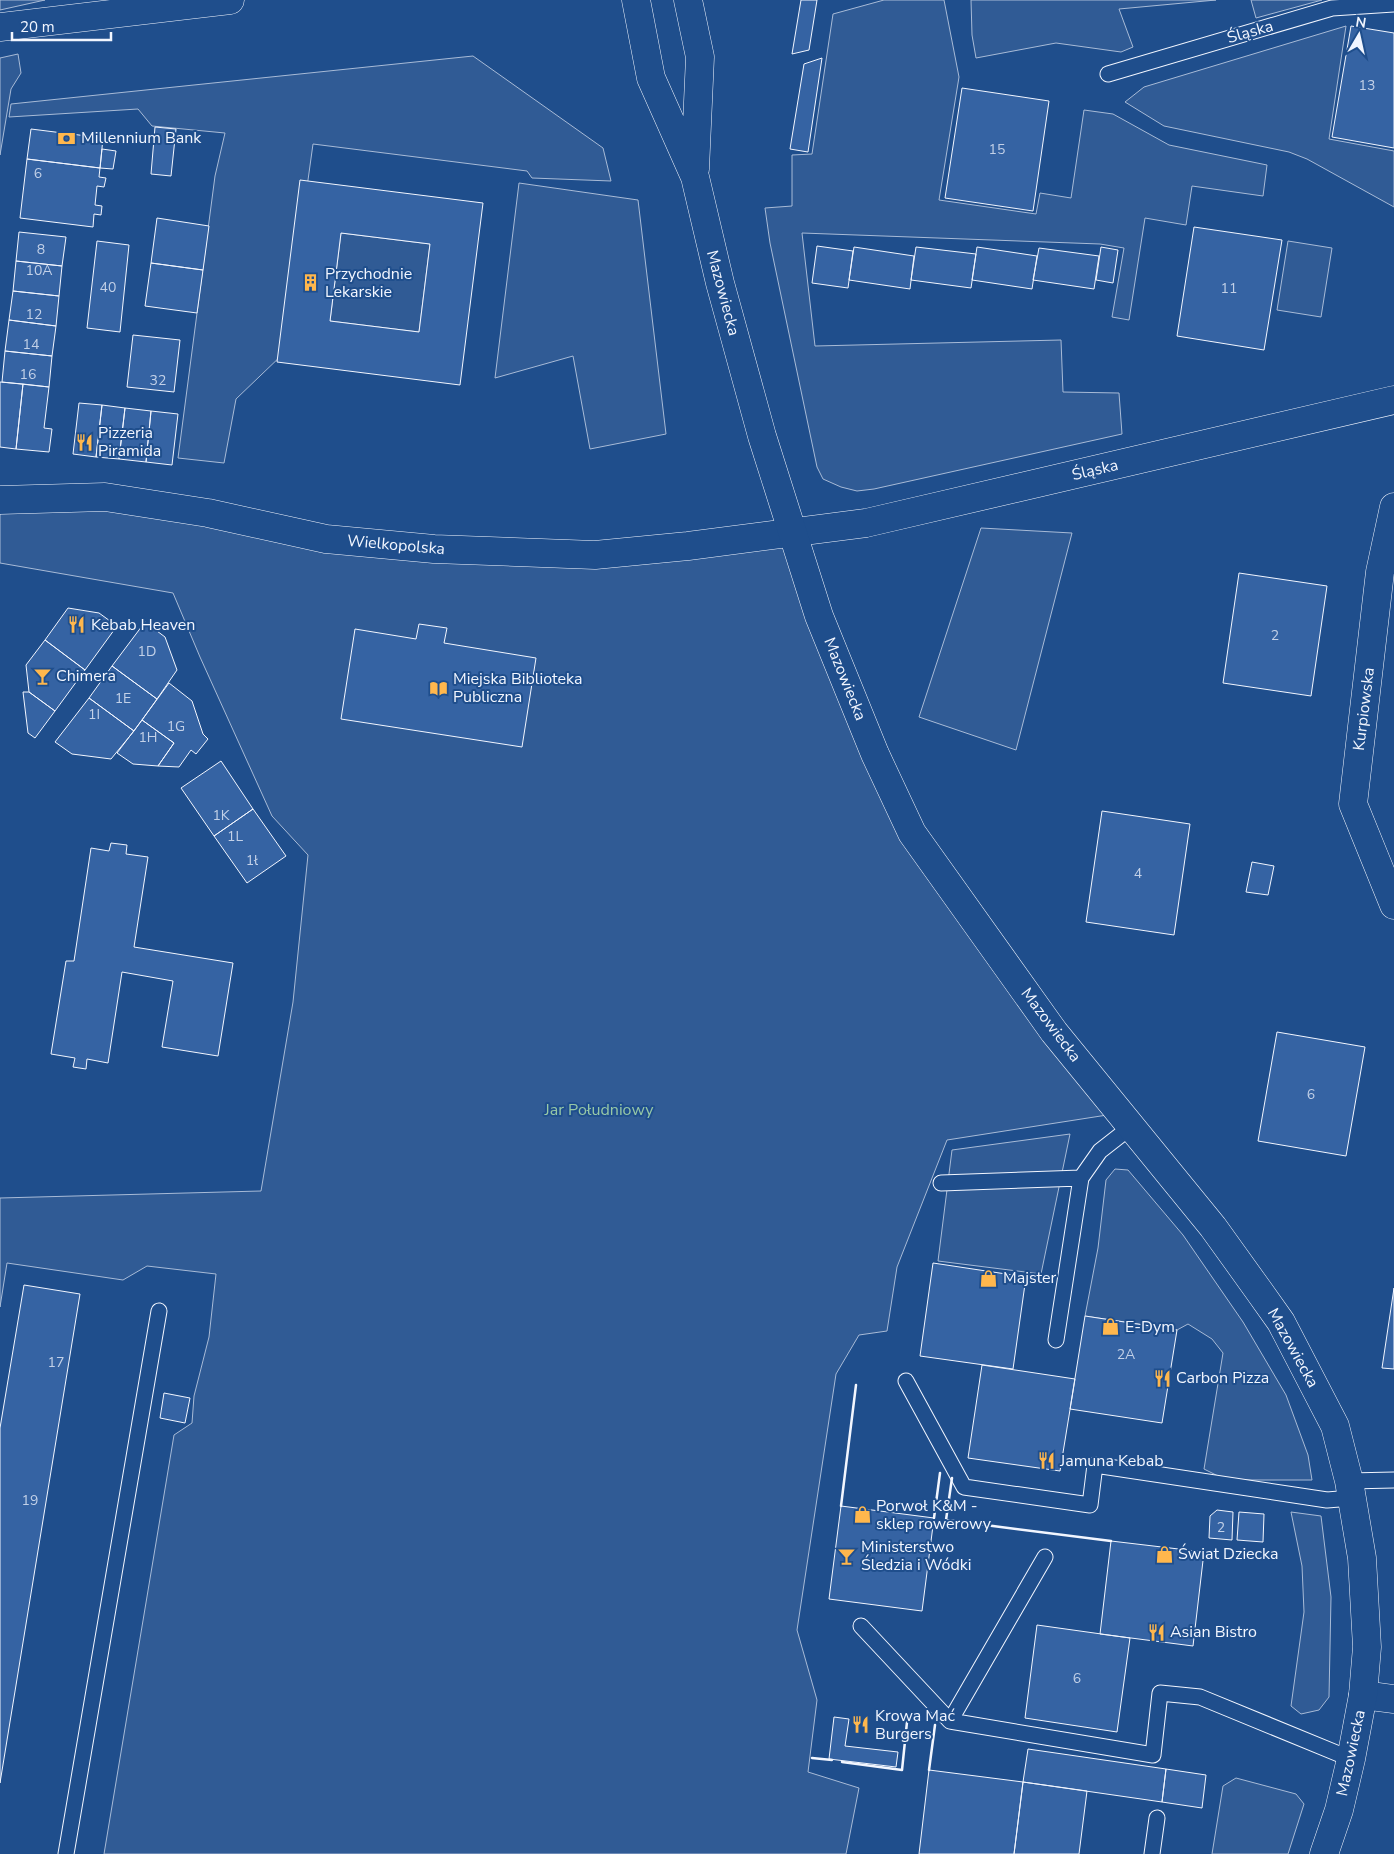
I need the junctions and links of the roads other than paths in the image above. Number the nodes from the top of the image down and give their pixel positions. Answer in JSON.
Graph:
{"nodes":[{"id":1,"x":230,"y":0,"type":"edge"},
{"id":2,"x":636,"y":0,"type":"edge"},
{"id":3,"x":692,"y":4,"type":"edge"},
{"id":4,"x":1394,"y":4,"type":"edge"},
{"id":5,"x":0,"y":27,"type":"edge"},
{"id":6,"x":1108,"y":74,"type":"dead end"},
{"id":7,"x":695,"y":176,"type":"junction"},
{"id":8,"x":1394,"y":400,"type":"edge"},
{"id":9,"x":0,"y":500,"type":"edge"},
{"id":10,"x":1394,"y":507,"type":"edge"},
{"id":11,"x":794,"y":534,"type":"junction"},
{"id":12,"x":1394,"y":905,"type":"edge"},
{"id":13,"x":1132,"y":1126,"type":"junction"},
{"id":14,"x":1081,"y":1178,"type":"junction"},
{"id":15,"x":940,"y":1184,"type":"dead end"},
{"id":16,"x":159,"y":1311,"type":"dead end"},
{"id":17,"x":1056,"y":1340,"type":"dead end"},
{"id":18,"x":906,"y":1381,"type":"dead end"},
{"id":19,"x":1394,"y":1480,"type":"edge"},
{"id":20,"x":1350,"y":1490,"type":"junction"},
{"id":21,"x":1046,"y":1557,"type":"dead end"},
{"id":22,"x":861,"y":1626,"type":"dead end"},
{"id":23,"x":1363,"y":1695,"type":"junction"},
{"id":24,"x":1394,"y":1699,"type":"edge"},
{"id":25,"x":950,"y":1722,"type":"junction"},
{"id":26,"x":1351,"y":1759,"type":"junction"},
{"id":27,"x":1157,"y":1818,"type":"dead end"},
{"id":28,"x":66,"y":1854,"type":"edge"},
{"id":29,"x":1152,"y":1854,"type":"edge"},
{"id":30,"x":1324,"y":1854,"type":"edge"}],
"edges":[{"from":1,"to":5,"type":"street"},
{"from":2,"to":7,"type":"street","name":"Mazowiecka"},
{"from":3,"to":7,"type":"street","name":"Mazowiecka"},
{"from":4,"to":6,"type":"lane","name":"Śląska"},
{"from":7,"to":11,"type":"street","name":"Mazowiecka"},
{"from":8,"to":11,"type":"street","name":"Śląska"},
{"from":9,"to":11,"type":"street","name":"Wielkopolska"},
{"from":10,"to":12,"type":"street","name":"Kurpiowska"},
{"from":11,"to":13,"type":"street","name":"Mazowiecka"},
{"from":13,"to":14,"type":"lane"},
{"from":13,"to":20,"type":"street","name":"Mazowiecka"},
{"from":14,"to":15,"type":"lane"},
{"from":14,"to":17,"type":"lane"},
{"from":16,"to":28,"type":"lane"},
{"from":18,"to":20,"type":"lane"},
{"from":19,"to":20,"type":"lane"},
{"from":20,"to":23,"type":"street","name":"Mazowiecka"},
{"from":21,"to":25,"type":"lane"},
{"from":22,"to":25,"type":"lane"},
{"from":23,"to":24,"type":"street"},
{"from":23,"to":26,"type":"street","name":"Mazowiecka"},
{"from":25,"to":26,"type":"lane"},
{"from":26,"to":30,"type":"street","name":"Mazowiecka"},
{"from":27,"to":29,"type":"lane"}]}
